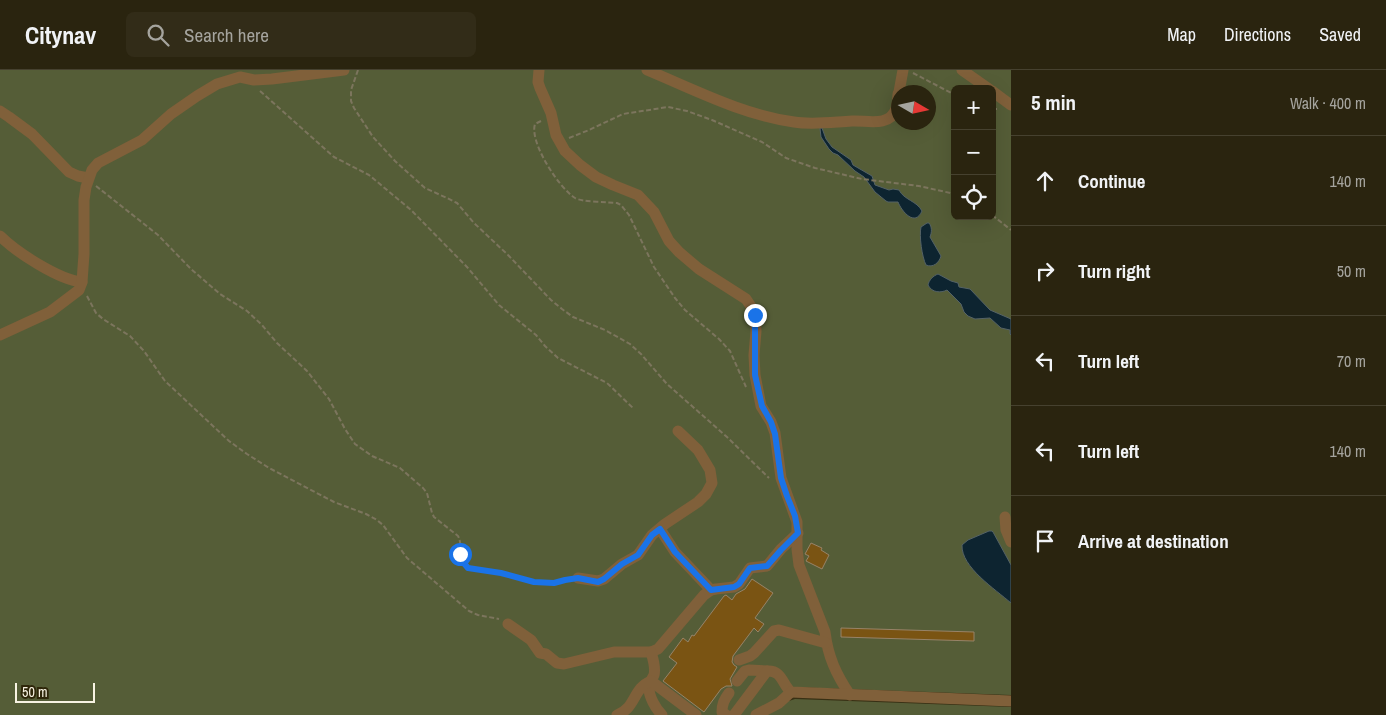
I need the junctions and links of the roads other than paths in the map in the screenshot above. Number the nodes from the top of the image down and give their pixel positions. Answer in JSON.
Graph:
{"nodes":[{"id":1,"x":344,"y":70,"type":"edge"},
{"id":2,"x":539,"y":70,"type":"edge"},
{"id":3,"x":647,"y":70,"type":"edge"},
{"id":4,"x":903,"y":70,"type":"edge"},
{"id":5,"x":962,"y":70,"type":"edge"},
{"id":6,"x":900,"y":85,"type":"edge"},
{"id":7,"x":983,"y":85,"type":"edge"},
{"id":8,"x":996,"y":94,"type":"edge"},
{"id":9,"x":1011,"y":105,"type":"edge"},
{"id":10,"x":0,"y":111,"type":"edge"},
{"id":11,"x":891,"y":116,"type":"edge"},
{"id":12,"x":88,"y":178,"type":"junction"},
{"id":13,"x":0,"y":236,"type":"edge"},
{"id":14,"x":82,"y":282,"type":"junction"},
{"id":15,"x":0,"y":335,"type":"edge"},
{"id":16,"x":678,"y":431,"type":"dead end"},
{"id":17,"x":1005,"y":517,"type":"dead end"},
{"id":18,"x":660,"y":529,"type":"junction"},
{"id":19,"x":798,"y":533,"type":"junction"},
{"id":20,"x":1011,"y":542,"type":"edge"},
{"id":21,"x":578,"y":578,"type":"road end"},
{"id":22,"x":711,"y":590,"type":"junction"},
{"id":23,"x":508,"y":624,"type":"road end"},
{"id":24,"x":826,"y":643,"type":"junction"},
{"id":25,"x":651,"y":652,"type":"junction"},
{"id":26,"x":739,"y":660,"type":"dead end"},
{"id":27,"x":767,"y":671,"type":"junction"},
{"id":28,"x":651,"y":680,"type":"junction"},
{"id":29,"x":737,"y":681,"type":"dead end"},
{"id":30,"x":791,"y":692,"type":"junction"},
{"id":31,"x":729,"y":693,"type":"dead end"},
{"id":32,"x":850,"y":694,"type":"junction"},
{"id":33,"x":1011,"y":701,"type":"edge"},
{"id":34,"x":617,"y":715,"type":"edge"},
{"id":35,"x":662,"y":715,"type":"edge"},
{"id":36,"x":696,"y":715,"type":"edge"},
{"id":37,"x":726,"y":715,"type":"edge"},
{"id":38,"x":734,"y":715,"type":"edge"},
{"id":39,"x":756,"y":715,"type":"edge"}],
"edges":[{"from":1,"to":12,"type":"street"},
{"from":2,"to":19,"type":"street"},
{"from":3,"to":11,"type":"street"},
{"from":4,"to":6,"type":"street"},
{"from":5,"to":7,"type":"street"},
{"from":8,"to":9,"type":"street"},
{"from":10,"to":12,"type":"street"},
{"from":12,"to":14,"type":"street"},
{"from":13,"to":14,"type":"street"},
{"from":14,"to":15,"type":"street"},
{"from":16,"to":18,"type":"street"},
{"from":17,"to":20,"type":"street"},
{"from":18,"to":21,"type":"street"},
{"from":18,"to":22,"type":"street"},
{"from":19,"to":22,"type":"street"},
{"from":19,"to":24,"type":"street"},
{"from":22,"to":25,"type":"street"},
{"from":23,"to":25,"type":"street"},
{"from":24,"to":26,"type":"street"},
{"from":24,"to":32,"type":"street"},
{"from":25,"to":28,"type":"street"},
{"from":27,"to":29,"type":"street"},
{"from":27,"to":30,"type":"street"},
{"from":27,"to":38,"type":"street"},
{"from":28,"to":34,"type":"street"},
{"from":28,"to":35,"type":"street"},
{"from":28,"to":36,"type":"street"},
{"from":30,"to":32,"type":"street"},
{"from":30,"to":39,"type":"street"},
{"from":31,"to":37,"type":"street"},
{"from":32,"to":33,"type":"street"}]}
